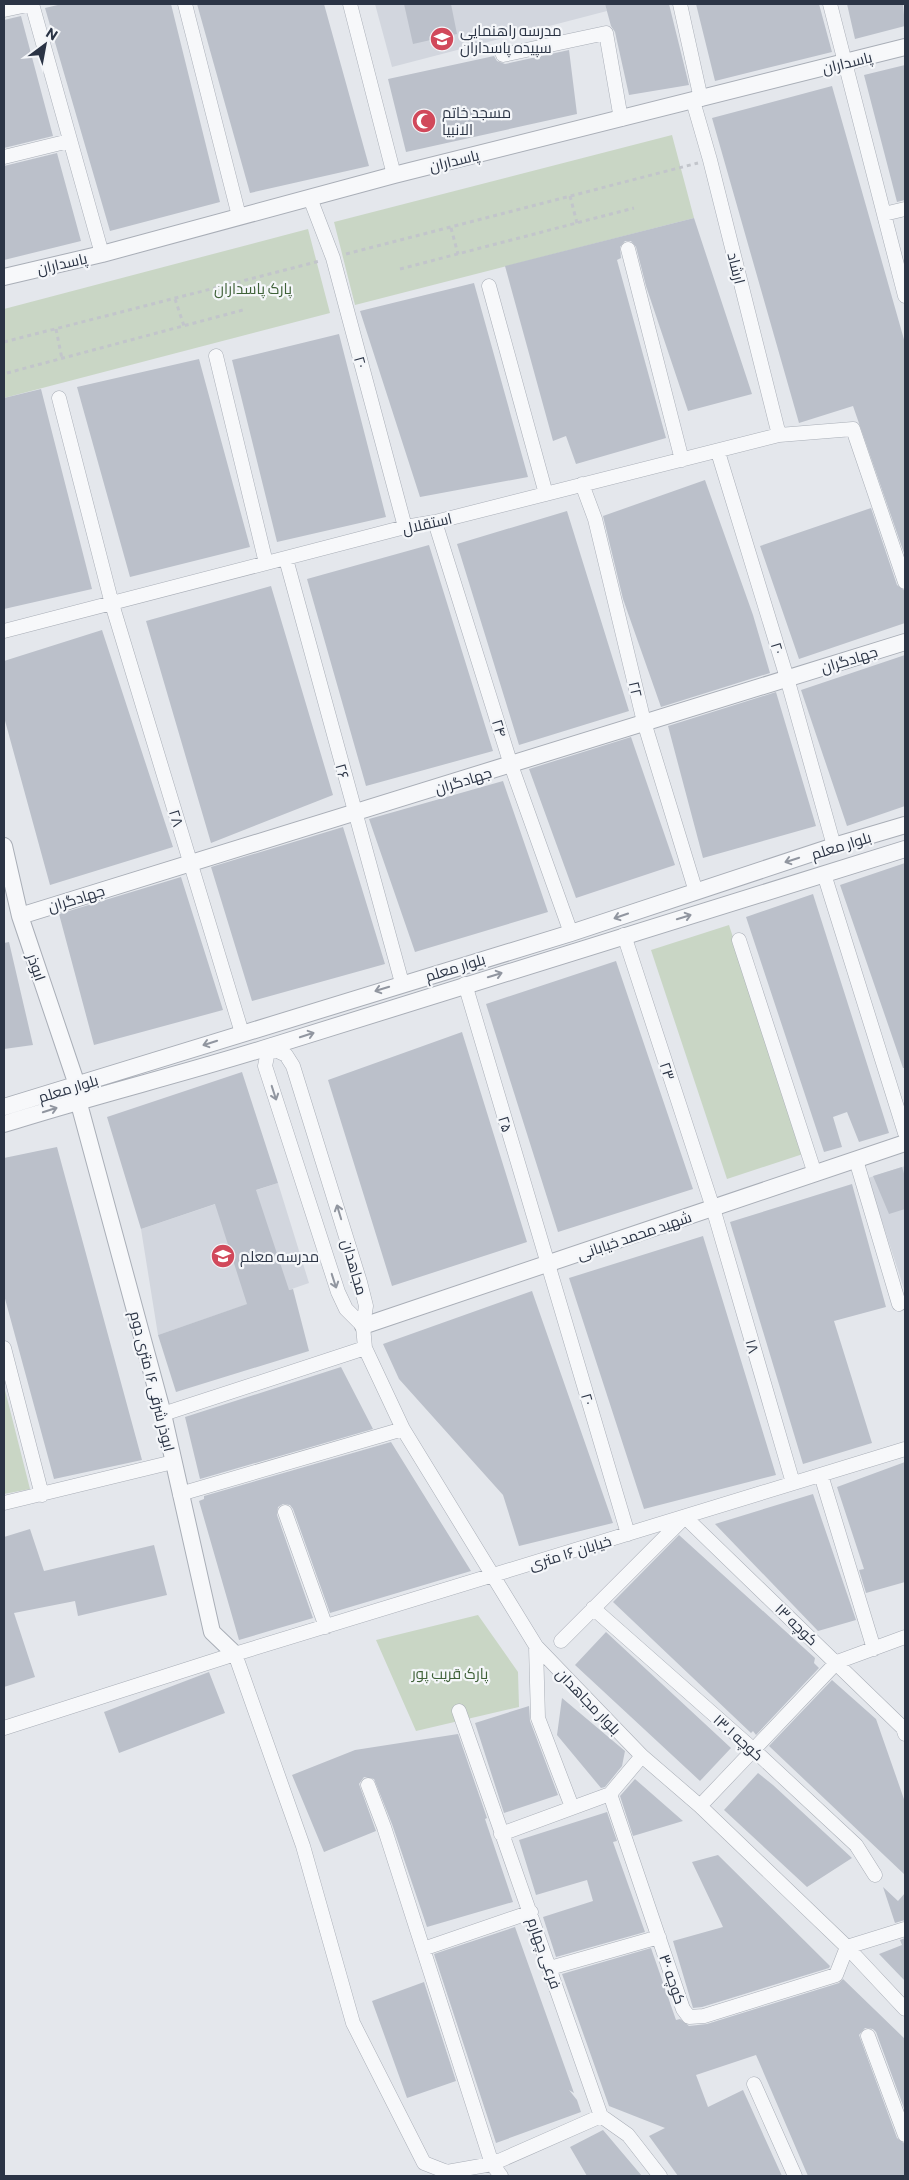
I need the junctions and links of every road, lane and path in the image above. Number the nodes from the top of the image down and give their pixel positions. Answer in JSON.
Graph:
{"nodes":[{"id":1,"x":32,"y":4,"type":"edge"},
{"id":2,"x":185,"y":4,"type":"edge"},
{"id":3,"x":350,"y":4,"type":"edge"},
{"id":4,"x":680,"y":4,"type":"edge"},
{"id":5,"x":830,"y":4,"type":"edge"},
{"id":6,"x":4,"y":10,"type":"edge"},
{"id":7,"x":905,"y":47,"type":"edge"},
{"id":8,"x":503,"y":55,"type":"dead end"},
{"id":9,"x":845,"y":62,"type":"junction"},
{"id":10,"x":697,"y":100,"type":"junction"},
{"id":11,"x":621,"y":119,"type":"junction"},
{"id":12,"x":69,"y":142,"type":"junction"},
{"id":13,"x":4,"y":157,"type":"edge"},
{"id":14,"x":710,"y":160,"type":"junction"},
{"id":15,"x":394,"y":175,"type":"junction"},
{"id":16,"x":570,"y":196,"type":"junction"},
{"id":17,"x":310,"y":198,"type":"junction"},
{"id":18,"x":634,"y":208,"type":"dead end"},
{"id":19,"x":905,"y":209,"type":"edge"},
{"id":20,"x":884,"y":214,"type":"junction"},
{"id":21,"x":239,"y":216,"type":"junction"},
{"id":22,"x":578,"y":223,"type":"junction"},
{"id":23,"x":451,"y":228,"type":"junction"},
{"id":24,"x":628,"y":249,"type":"dead end"},
{"id":25,"x":102,"y":254,"type":"junction"},
{"id":26,"x":458,"y":254,"type":"junction"},
{"id":27,"x":333,"y":258,"type":"junction"},
{"id":28,"x":400,"y":269,"type":"dead end"},
{"id":29,"x":4,"y":277,"type":"edge"},
{"id":30,"x":489,"y":286,"type":"dead end"},
{"id":31,"x":905,"y":296,"type":"edge"},
{"id":32,"x":175,"y":299,"type":"junction"},
{"id":33,"x":244,"y":310,"type":"dead end"},
{"id":34,"x":184,"y":326,"type":"junction"},
{"id":35,"x":56,"y":329,"type":"junction"},
{"id":36,"x":4,"y":342,"type":"edge"},
{"id":37,"x":216,"y":356,"type":"dead end"},
{"id":38,"x":62,"y":359,"type":"junction"},
{"id":39,"x":8,"y":374,"type":"dead end"},
{"id":40,"x":59,"y":398,"type":"dead end"},
{"id":41,"x":779,"y":435,"type":"junction"},
{"id":42,"x":718,"y":452,"type":"junction"},
{"id":43,"x":682,"y":460,"type":"junction"},
{"id":44,"x":582,"y":484,"type":"junction"},
{"id":45,"x":546,"y":494,"type":"junction"},
{"id":46,"x":435,"y":522,"type":"junction"},
{"id":47,"x":405,"y":528,"type":"junction"},
{"id":48,"x":286,"y":559,"type":"junction"},
{"id":49,"x":266,"y":562,"type":"junction"},
{"id":50,"x":905,"y":582,"type":"edge"},
{"id":51,"x":112,"y":604,"type":"junction"},
{"id":52,"x":4,"y":631,"type":"edge"},
{"id":53,"x":905,"y":642,"type":"edge"},
{"id":54,"x":786,"y":678,"type":"junction"},
{"id":55,"x":644,"y":722,"type":"junction"},
{"id":56,"x":511,"y":765,"type":"junction"},
{"id":57,"x":354,"y":812,"type":"junction"},
{"id":58,"x":905,"y":825,"type":"edge"},
{"id":59,"x":4,"y":846,"type":"edge"},
{"id":60,"x":834,"y":846,"type":"junction"},
{"id":61,"x":905,"y":849,"type":"edge"},
{"id":62,"x":191,"y":862,"type":"junction"},
{"id":63,"x":824,"y":874,"type":"junction"},
{"id":64,"x":696,"y":892,"type":"junction"},
{"id":65,"x":648,"y":906,"type":"junction"},
{"id":66,"x":20,"y":916,"type":"junction"},
{"id":67,"x":657,"y":925,"type":"junction"},
{"id":68,"x":571,"y":933,"type":"junction"},
{"id":69,"x":624,"y":935,"type":"junction"},
{"id":70,"x":740,"y":940,"type":"dead end"},
{"id":71,"x":402,"y":983,"type":"junction"},
{"id":72,"x":464,"y":984,"type":"junction"},
{"id":73,"x":264,"y":1026,"type":"junction"},
{"id":74,"x":242,"y":1033,"type":"junction"},
{"id":75,"x":269,"y":1047,"type":"junction"},
{"id":76,"x":78,"y":1093,"type":"junction"},
{"id":77,"x":4,"y":1108,"type":"edge"},
{"id":78,"x":4,"y":1124,"type":"edge"},
{"id":79,"x":905,"y":1133,"type":"edge"},
{"id":80,"x":905,"y":1143,"type":"edge"},
{"id":81,"x":856,"y":1160,"type":"junction"},
{"id":82,"x":815,"y":1174,"type":"junction"},
{"id":83,"x":713,"y":1208,"type":"junction"},
{"id":84,"x":548,"y":1264,"type":"junction"},
{"id":85,"x":899,"y":1304,"type":"dead end"},
{"id":86,"x":363,"y":1326,"type":"junction"},
{"id":87,"x":4,"y":1348,"type":"edge"},
{"id":88,"x":365,"y":1348,"type":"junction"},
{"id":89,"x":163,"y":1414,"type":"junction"},
{"id":90,"x":403,"y":1429,"type":"junction"},
{"id":91,"x":905,"y":1449,"type":"edge"},
{"id":92,"x":173,"y":1462,"type":"junction"},
{"id":93,"x":821,"y":1475,"type":"junction"},
{"id":94,"x":793,"y":1484,"type":"junction"},
{"id":95,"x":180,"y":1494,"type":"junction"},
{"id":96,"x":42,"y":1495,"type":"junction"},
{"id":97,"x":4,"y":1503,"type":"edge"},
{"id":98,"x":285,"y":1512,"type":"dead end"},
{"id":99,"x":685,"y":1517,"type":"junction"},
{"id":100,"x":628,"y":1534,"type":"junction"},
{"id":101,"x":493,"y":1575,"type":"junction"},
{"id":102,"x":593,"y":1608,"type":"junction"},
{"id":103,"x":326,"y":1626,"type":"junction"},
{"id":104,"x":905,"y":1637,"type":"edge"},
{"id":105,"x":561,"y":1642,"type":"dead end"},
{"id":106,"x":536,"y":1646,"type":"junction"},
{"id":107,"x":874,"y":1649,"type":"junction"},
{"id":108,"x":235,"y":1654,"type":"junction"},
{"id":109,"x":837,"y":1662,"type":"junction"},
{"id":110,"x":459,"y":1711,"type":"dead end"},
{"id":111,"x":4,"y":1728,"type":"edge"},
{"id":112,"x":905,"y":1734,"type":"edge"},
{"id":113,"x":755,"y":1751,"type":"junction"},
{"id":114,"x":642,"y":1756,"type":"junction"},
{"id":115,"x":368,"y":1785,"type":"dead end"},
{"id":116,"x":610,"y":1794,"type":"junction"},
{"id":117,"x":700,"y":1806,"type":"junction"},
{"id":118,"x":572,"y":1807,"type":"junction"},
{"id":119,"x":501,"y":1834,"type":"junction"},
{"id":120,"x":875,"y":1875,"type":"dead end"},
{"id":121,"x":531,"y":1912,"type":"junction"},
{"id":122,"x":905,"y":1929,"type":"edge"},
{"id":123,"x":659,"y":1937,"type":"junction"},
{"id":124,"x":847,"y":1947,"type":"junction"},
{"id":125,"x":423,"y":1949,"type":"junction"},
{"id":126,"x":550,"y":1968,"type":"junction"},
{"id":127,"x":903,"y":2004,"type":"edge"},
{"id":128,"x":868,"y":2036,"type":"dead end"},
{"id":129,"x":754,"y":2084,"type":"dead end"},
{"id":130,"x":601,"y":2116,"type":"junction"},
{"id":131,"x":905,"y":2135,"type":"edge"},
{"id":132,"x":492,"y":2164,"type":"junction"},
{"id":133,"x":500,"y":2176,"type":"edge"},
{"id":134,"x":660,"y":2176,"type":"edge"},
{"id":135,"x":795,"y":2176,"type":"edge"}],
"edges":[{"from":1,"to":6,"type":"street"},
{"from":1,"to":12,"type":"street"},
{"from":2,"to":21,"type":"street"},
{"from":3,"to":15,"type":"street"},
{"from":4,"to":10,"type":"street","name":"ارشاد"},
{"from":5,"to":9,"type":"street"},
{"from":7,"to":9,"type":"street","name":"پاسداران"},
{"from":8,"to":11,"type":"street"},
{"from":9,"to":10,"type":"street","name":"پاسداران"},
{"from":9,"to":20,"type":"street"},
{"from":10,"to":11,"type":"street","name":"پاسداران"},
{"from":10,"to":14,"type":"street","name":"ارشاد"},
{"from":11,"to":15,"type":"street","name":"پاسداران"},
{"from":12,"to":13,"type":"street"},
{"from":12,"to":25,"type":"street"},
{"from":14,"to":16,"type":"path"},
{"from":14,"to":41,"type":"street","name":"ارشاد"},
{"from":15,"to":17,"type":"street","name":"پاسداران"},
{"from":16,"to":22,"type":"path"},
{"from":16,"to":23,"type":"path"},
{"from":17,"to":21,"type":"street","name":"پاسداران"},
{"from":17,"to":27,"type":"street","name":"۲۰"},
{"from":18,"to":22,"type":"path"},
{"from":19,"to":20,"type":"street"},
{"from":20,"to":31,"type":"street"},
{"from":21,"to":25,"type":"street","name":"پاسداران"},
{"from":22,"to":26,"type":"path"},
{"from":23,"to":26,"type":"path"},
{"from":23,"to":27,"type":"path"},
{"from":24,"to":43,"type":"street"},
{"from":25,"to":29,"type":"street","name":"پاسداران"},
{"from":26,"to":28,"type":"path"},
{"from":27,"to":32,"type":"path"},
{"from":27,"to":47,"type":"street","name":"۲۰"},
{"from":30,"to":45,"type":"street"},
{"from":32,"to":34,"type":"path"},
{"from":32,"to":35,"type":"path"},
{"from":33,"to":34,"type":"path"},
{"from":34,"to":38,"type":"path"},
{"from":35,"to":36,"type":"path"},
{"from":35,"to":38,"type":"path"},
{"from":37,"to":49,"type":"street"},
{"from":38,"to":39,"type":"path"},
{"from":40,"to":51,"type":"street"},
{"from":41,"to":42,"type":"street","name":"استقلال"},
{"from":41,"to":50,"type":"street","name":"استقلال"},
{"from":42,"to":43,"type":"street","name":"استقلال"},
{"from":42,"to":54,"type":"street","name":"۲۰"},
{"from":43,"to":44,"type":"street","name":"استقلال"},
{"from":44,"to":45,"type":"street","name":"استقلال"},
{"from":44,"to":55,"type":"street","name":"۲۲"},
{"from":45,"to":46,"type":"street","name":"استقلال"},
{"from":46,"to":47,"type":"street","name":"استقلال"},
{"from":46,"to":56,"type":"street","name":"۲۴"},
{"from":47,"to":48,"type":"street","name":"استقلال"},
{"from":48,"to":49,"type":"street","name":"استقلال"},
{"from":48,"to":57,"type":"street","name":"۲۶"},
{"from":49,"to":51,"type":"street","name":"استقلال"},
{"from":51,"to":52,"type":"street","name":"استقلال"},
{"from":51,"to":62,"type":"street","name":"۲۸"},
{"from":53,"to":54,"type":"street","name":"جهادگران"},
{"from":54,"to":55,"type":"street","name":"جهادگران"},
{"from":54,"to":60,"type":"street","name":"۲۰"},
{"from":55,"to":56,"type":"street","name":"جهادگران"},
{"from":55,"to":64,"type":"street","name":"۲۲"},
{"from":56,"to":57,"type":"street","name":"جهادگران"},
{"from":56,"to":68,"type":"street","name":"۲۴"},
{"from":57,"to":62,"type":"street","name":"جهادگران"},
{"from":57,"to":71,"type":"street","name":"۲۶"},
{"from":58,"to":60,"type":"street","name":"بلوار معلم"},
{"from":59,"to":66,"type":"street","name":"ابوذر"},
{"from":60,"to":64,"type":"street","name":"بلوار معلم","one_way":true},
{"from":61,"to":63,"type":"street","name":"بلوار معلم"},
{"from":62,"to":66,"type":"street","name":"جهادگران"},
{"from":62,"to":74,"type":"street","name":"۲۸"},
{"from":67,"to":63,"type":"street","name":"بلوار معلم","one_way":true},
{"from":63,"to":79,"type":"street"},
{"from":64,"to":65,"type":"street","name":"بلوار معلم"},
{"from":65,"to":67,"type":"street"},
{"from":65,"to":68,"type":"street","name":"بلوار معلم","one_way":true},
{"from":66,"to":76,"type":"street","name":"ابوذر"},
{"from":67,"to":69,"type":"street","name":"بلوار معلم"},
{"from":68,"to":71,"type":"street","name":"بلوار معلم"},
{"from":72,"to":69,"type":"street","name":"بلوار معلم","one_way":true},
{"from":69,"to":83,"type":"street","name":"۲۳"},
{"from":70,"to":82,"type":"street"},
{"from":71,"to":73,"type":"street","name":"بلوار معلم","one_way":true},
{"from":75,"to":72,"type":"street","name":"بلوار معلم","one_way":true},
{"from":72,"to":84,"type":"street","name":"۲۵"},
{"from":73,"to":74,"type":"street","name":"بلوار معلم"},
{"from":73,"to":75,"type":"street"},
{"from":74,"to":76,"type":"street","name":"بلوار معلم","one_way":true},
{"from":75,"to":76,"type":"street","name":"بلوار معلم"},
{"from":75,"to":86,"type":"street","name":"مجاهدان","one_way":true},
{"from":86,"to":75,"type":"street","name":"مجاهدان","one_way":true},
{"from":76,"to":77,"type":"street","name":"بلوار معلم"},
{"from":78,"to":76,"type":"street","name":"بلوار معلم","one_way":true},
{"from":76,"to":89,"type":"street","name":"ابوذر شرقی ۱۶ متری دوم"},
{"from":80,"to":81,"type":"street","name":"شهید محمد خیابانی"},
{"from":81,"to":82,"type":"street","name":"شهید محمد خیابانی"},
{"from":81,"to":85,"type":"street"},
{"from":82,"to":83,"type":"street","name":"شهید محمد خیابانی"},
{"from":83,"to":84,"type":"street","name":"شهید محمد خیابانی"},
{"from":83,"to":94,"type":"street","name":"۱۸"},
{"from":84,"to":86,"type":"street","name":"شهید محمد خیابانی"},
{"from":84,"to":100,"type":"street","name":"۲۰"},
{"from":86,"to":88,"type":"street","name":"بلوار مجاهدان"},
{"from":87,"to":96,"type":"street"},
{"from":88,"to":89,"type":"street"},
{"from":88,"to":90,"type":"street","name":"بلوار مجاهدان"},
{"from":89,"to":92,"type":"street","name":"ابوذر شرقی ۱۶ متری دوم"},
{"from":90,"to":95,"type":"street"},
{"from":90,"to":101,"type":"street","name":"بلوار مجاهدان"},
{"from":91,"to":93,"type":"street","name":"خیابان ۱۶ متری"},
{"from":92,"to":95,"type":"street","name":"ابوذر شرقی ۱۶ متری دوم"},
{"from":92,"to":96,"type":"street"},
{"from":93,"to":94,"type":"street","name":"خیابان ۱۶ متری"},
{"from":93,"to":107,"type":"street"},
{"from":94,"to":99,"type":"street","name":"خیابان ۱۶ متری"},
{"from":95,"to":108,"type":"street","name":"ابوذر شرقی ۱۶ متری دوم"},
{"from":96,"to":97,"type":"street"},
{"from":98,"to":103,"type":"street"},
{"from":99,"to":100,"type":"street","name":"خیابان ۱۶ متری"},
{"from":99,"to":102,"type":"street"},
{"from":99,"to":109,"type":"street","name":"کوچه ۱۳"},
{"from":100,"to":101,"type":"street","name":"خیابان ۱۶ متری"},
{"from":101,"to":103,"type":"street","name":"خیابان ۱۶ متری"},
{"from":101,"to":106,"type":"street","name":"بلوار مجاهدان"},
{"from":102,"to":105,"type":"street"},
{"from":102,"to":113,"type":"street","name":"کوچه ۱۳.۱"},
{"from":103,"to":108,"type":"street","name":"خیابان ۱۶ متری"},
{"from":104,"to":107,"type":"street"},
{"from":106,"to":114,"type":"street","name":"بلوار مجاهدان"},
{"from":106,"to":118,"type":"street"},
{"from":107,"to":109,"type":"street"},
{"from":108,"to":111,"type":"street","name":"خیابان ۱۶ متری"},
{"from":108,"to":132,"type":"street"},
{"from":109,"to":112,"type":"street","name":"کوچه ۱۳"},
{"from":109,"to":113,"type":"street"},
{"from":110,"to":119,"type":"street","name":"فرعی چهارم"},
{"from":113,"to":117,"type":"street"},
{"from":113,"to":120,"type":"street","name":"کوچه ۱۳.۱"},
{"from":114,"to":116,"type":"street"},
{"from":114,"to":117,"type":"street","name":"بلوار مجاهدان"},
{"from":115,"to":125,"type":"street"},
{"from":116,"to":118,"type":"street"},
{"from":116,"to":123,"type":"street","name":"کوچه ۳۰"},
{"from":117,"to":124,"type":"street","name":"بلوار مجاهدان"},
{"from":118,"to":119,"type":"street"},
{"from":119,"to":121,"type":"street","name":"فرعی چهارم"},
{"from":121,"to":125,"type":"street"},
{"from":121,"to":126,"type":"street","name":"فرعی چهارم"},
{"from":122,"to":124,"type":"street"},
{"from":123,"to":124,"type":"street","name":"کوچه ۳۰"},
{"from":123,"to":126,"type":"street"},
{"from":124,"to":127,"type":"street","name":"بلوار مجاهدان"},
{"from":125,"to":132,"type":"street"},
{"from":126,"to":130,"type":"street","name":"فرعی چهارم"},
{"from":128,"to":131,"type":"street"},
{"from":129,"to":135,"type":"street"},
{"from":130,"to":132,"type":"street"},
{"from":130,"to":134,"type":"street"},
{"from":132,"to":133,"type":"street"}]}
